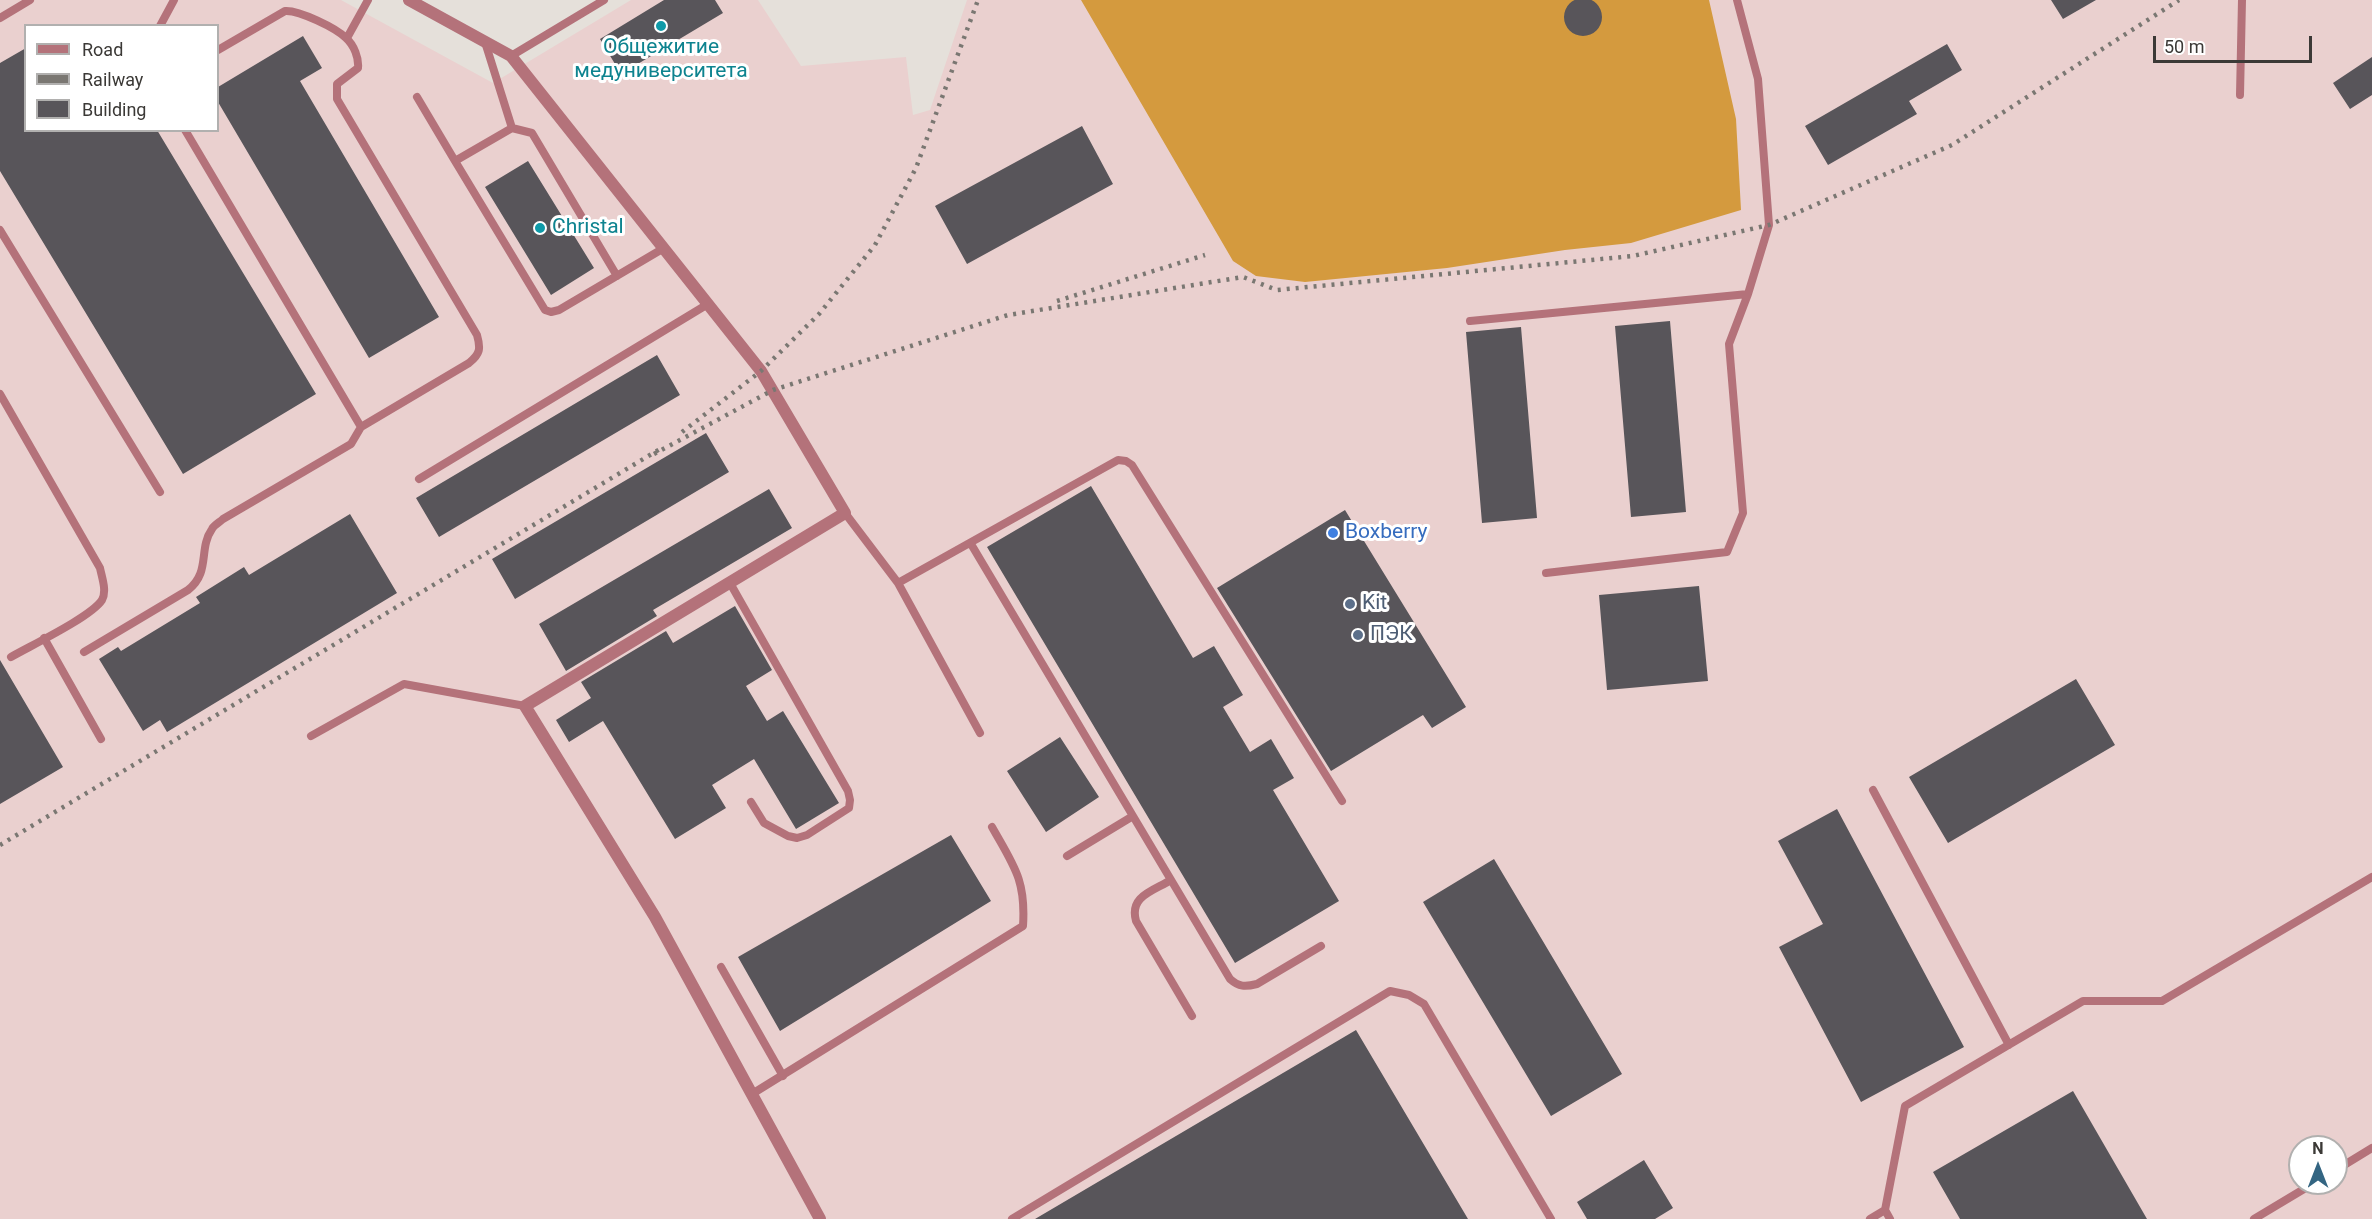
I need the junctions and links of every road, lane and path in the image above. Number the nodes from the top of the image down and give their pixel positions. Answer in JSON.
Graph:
{"nodes":[{"id":1,"x":30,"y":0,"type":"edge"},
{"id":2,"x":174,"y":0,"type":"edge"},
{"id":3,"x":368,"y":0,"type":"edge"},
{"id":4,"x":409,"y":0,"type":"edge"},
{"id":5,"x":604,"y":0,"type":"edge"},
{"id":6,"x":1737,"y":0,"type":"edge"},
{"id":7,"x":2242,"y":0,"type":"edge"},
{"id":8,"x":0,"y":18,"type":"edge"},
{"id":9,"x":161,"y":24,"type":"edge"},
{"id":10,"x":347,"y":38,"type":"junction"},
{"id":11,"x":485,"y":42,"type":"junction"},
{"id":12,"x":219,"y":49,"type":"edge"},
{"id":13,"x":511,"y":56,"type":"junction"},
{"id":14,"x":2240,"y":95,"type":"dead end"},
{"id":15,"x":417,"y":97,"type":"dead end"},
{"id":16,"x":512,"y":128,"type":"junction"},
{"id":17,"x":186,"y":132,"type":"edge"},
{"id":18,"x":455,"y":161,"type":"junction"},
{"id":19,"x":0,"y":230,"type":"edge"},
{"id":20,"x":664,"y":248,"type":"junction"},
{"id":21,"x":617,"y":276,"type":"junction"},
{"id":22,"x":1748,"y":294,"type":"junction"},
{"id":23,"x":708,"y":304,"type":"junction"},
{"id":24,"x":1470,"y":321,"type":"dead end"},
{"id":25,"x":0,"y":394,"type":"edge"},
{"id":26,"x":361,"y":427,"type":"junction"},
{"id":27,"x":419,"y":479,"type":"dead end"},
{"id":28,"x":160,"y":492,"type":"dead end"},
{"id":29,"x":845,"y":513,"type":"junction"},
{"id":30,"x":971,"y":544,"type":"junction"},
{"id":31,"x":1546,"y":573,"type":"dead end"},
{"id":32,"x":730,"y":583,"type":"junction"},
{"id":33,"x":898,"y":583,"type":"junction"},
{"id":34,"x":44,"y":638,"type":"junction"},
{"id":35,"x":84,"y":652,"type":"dead end"},
{"id":36,"x":10,"y":657,"type":"dead end"},
{"id":37,"x":525,"y":706,"type":"junction"},
{"id":38,"x":980,"y":733,"type":"dead end"},
{"id":39,"x":311,"y":736,"type":"dead end"},
{"id":40,"x":101,"y":739,"type":"dead end"},
{"id":41,"x":1873,"y":790,"type":"dead end"},
{"id":42,"x":1342,"y":801,"type":"dead end"},
{"id":43,"x":751,"y":802,"type":"dead end"},
{"id":44,"x":1134,"y":816,"type":"junction"},
{"id":45,"x":992,"y":827,"type":"dead end"},
{"id":46,"x":1067,"y":856,"type":"dead end"},
{"id":47,"x":2372,"y":877,"type":"edge"},
{"id":48,"x":1171,"y":880,"type":"junction"},
{"id":49,"x":1321,"y":946,"type":"dead end"},
{"id":50,"x":721,"y":967,"type":"dead end"},
{"id":51,"x":1192,"y":1016,"type":"dead end"},
{"id":52,"x":2009,"y":1045,"type":"junction"},
{"id":53,"x":783,"y":1076,"type":"junction"},
{"id":54,"x":752,"y":1094,"type":"junction"},
{"id":55,"x":2372,"y":1148,"type":"edge"},
{"id":56,"x":2348,"y":1163,"type":"edge"},
{"id":57,"x":2294,"y":1195,"type":"edge"},
{"id":58,"x":1885,"y":1210,"type":"junction"},
{"id":59,"x":820,"y":1219,"type":"edge"},
{"id":60,"x":1012,"y":1219,"type":"edge"},
{"id":61,"x":1551,"y":1219,"type":"edge"},
{"id":62,"x":1870,"y":1219,"type":"edge"},
{"id":63,"x":1890,"y":1219,"type":"edge"},
{"id":64,"x":2254,"y":1219,"type":"edge"}],
"edges":[{"from":1,"to":8,"type":"lane"},
{"from":2,"to":9,"type":"lane"},
{"from":3,"to":10,"type":"lane"},
{"from":4,"to":11,"type":"street"},
{"from":5,"to":13,"type":"lane"},
{"from":6,"to":22,"type":"lane"},
{"from":7,"to":14,"type":"lane"},
{"from":10,"to":12,"type":"lane"},
{"from":10,"to":26,"type":"lane"},
{"from":11,"to":13,"type":"street"},
{"from":11,"to":16,"type":"lane"},
{"from":13,"to":20,"type":"street"},
{"from":15,"to":18,"type":"lane"},
{"from":16,"to":18,"type":"lane"},
{"from":16,"to":21,"type":"lane"},
{"from":17,"to":26,"type":"lane"},
{"from":18,"to":21,"type":"lane"},
{"from":19,"to":28,"type":"lane"},
{"from":20,"to":21,"type":"lane"},
{"from":20,"to":23,"type":"street"},
{"from":22,"to":24,"type":"lane"},
{"from":22,"to":31,"type":"lane"},
{"from":23,"to":27,"type":"lane"},
{"from":23,"to":29,"type":"street"},
{"from":25,"to":34,"type":"lane"},
{"from":26,"to":35,"type":"lane"},
{"from":29,"to":32,"type":"street"},
{"from":29,"to":33,"type":"lane"},
{"from":30,"to":33,"type":"lane"},
{"from":30,"to":42,"type":"lane"},
{"from":30,"to":44,"type":"lane"},
{"from":32,"to":37,"type":"street"},
{"from":32,"to":43,"type":"lane"},
{"from":33,"to":38,"type":"lane"},
{"from":34,"to":36,"type":"lane"},
{"from":34,"to":40,"type":"lane"},
{"from":37,"to":39,"type":"lane"},
{"from":37,"to":54,"type":"street"},
{"from":41,"to":52,"type":"lane"},
{"from":44,"to":46,"type":"lane"},
{"from":44,"to":48,"type":"lane"},
{"from":45,"to":53,"type":"lane"},
{"from":47,"to":52,"type":"lane"},
{"from":48,"to":49,"type":"lane"},
{"from":48,"to":51,"type":"lane"},
{"from":50,"to":53,"type":"lane"},
{"from":52,"to":58,"type":"lane"},
{"from":53,"to":54,"type":"lane"},
{"from":54,"to":59,"type":"street"},
{"from":55,"to":56,"type":"lane"},
{"from":57,"to":64,"type":"lane"},
{"from":58,"to":62,"type":"lane"},
{"from":58,"to":63,"type":"lane"},
{"from":60,"to":61,"type":"lane"}]}
